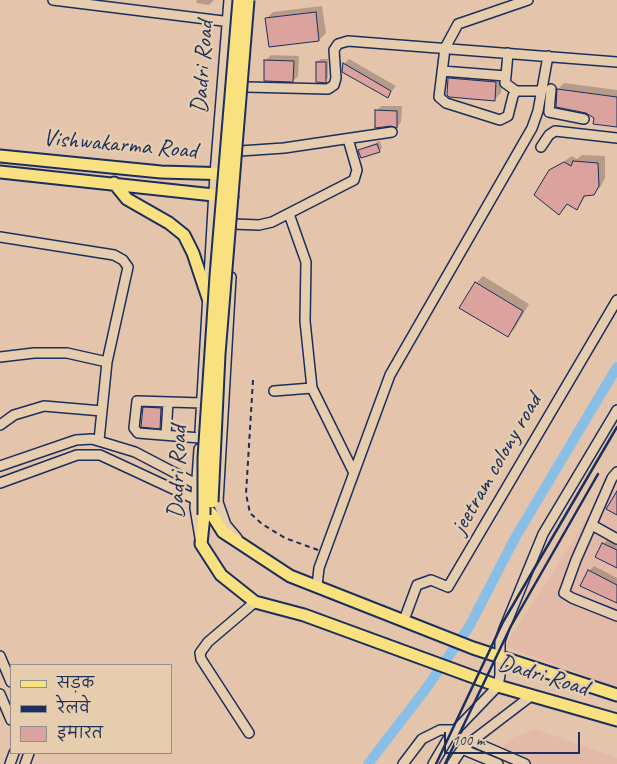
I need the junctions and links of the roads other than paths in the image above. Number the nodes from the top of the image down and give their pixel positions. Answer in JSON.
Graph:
{"nodes":[{"id":1,"x":53,"y":0,"type":"edge"},
{"id":2,"x":229,"y":0,"type":"edge"},
{"id":3,"x":239,"y":0,"type":"edge"},
{"id":4,"x":248,"y":0,"type":"edge"},
{"id":5,"x":253,"y":0,"type":"edge"},
{"id":6,"x":528,"y":0,"type":"edge"},
{"id":7,"x":228,"y":22,"type":"junction"},
{"id":8,"x":251,"y":22,"type":"junction"},
{"id":9,"x":445,"y":48,"type":"junction"},
{"id":10,"x":508,"y":53,"type":"junction"},
{"id":11,"x":548,"y":56,"type":"junction"},
{"id":12,"x":617,"y":62,"type":"edge"},
{"id":13,"x":442,"y":71,"type":"junction"},
{"id":14,"x":506,"y":76,"type":"junction"},
{"id":15,"x":246,"y":87,"type":"junction"},
{"id":16,"x":551,"y":89,"type":"dead end"},
{"id":17,"x":516,"y":91,"type":"junction"},
{"id":18,"x":541,"y":91,"type":"junction"},
{"id":19,"x":538,"y":111,"type":"junction"},
{"id":20,"x":549,"y":112,"type":"junction"},
{"id":21,"x":584,"y":119,"type":"dead end"},
{"id":22,"x":392,"y":132,"type":"dead end"},
{"id":23,"x":617,"y":138,"type":"edge"},
{"id":24,"x":348,"y":139,"type":"junction"},
{"id":25,"x":541,"y":147,"type":"dead end"},
{"id":26,"x":240,"y":151,"type":"junction"},
{"id":27,"x":0,"y":156,"type":"edge"},
{"id":28,"x":0,"y":172,"type":"edge"},
{"id":29,"x":215,"y":174,"type":"junction"},
{"id":30,"x":237,"y":174,"type":"junction"},
{"id":31,"x":114,"y":183,"type":"junction"},
{"id":32,"x":214,"y":195,"type":"junction"},
{"id":33,"x":235,"y":197,"type":"junction"},
{"id":34,"x":289,"y":214,"type":"junction"},
{"id":35,"x":233,"y":224,"type":"junction"},
{"id":36,"x":0,"y":237,"type":"edge"},
{"id":37,"x":208,"y":298,"type":"junction"},
{"id":38,"x":617,"y":300,"type":"edge"},
{"id":39,"x":0,"y":357,"type":"edge"},
{"id":40,"x":107,"y":362,"type":"junction"},
{"id":41,"x":312,"y":388,"type":"junction"},
{"id":42,"x":274,"y":391,"type":"dead end"},
{"id":43,"x":168,"y":402,"type":"junction"},
{"id":44,"x":202,"y":403,"type":"junction"},
{"id":45,"x":617,"y":410,"type":"edge"},
{"id":46,"x":102,"y":411,"type":"junction"},
{"id":47,"x":0,"y":425,"type":"edge"},
{"id":48,"x":166,"y":435,"type":"junction"},
{"id":49,"x":200,"y":438,"type":"junction"},
{"id":50,"x":99,"y":440,"type":"junction"},
{"id":51,"x":0,"y":466,"type":"edge"},
{"id":52,"x":353,"y":471,"type":"junction"},
{"id":53,"x":617,"y":472,"type":"edge"},
{"id":54,"x":0,"y":483,"type":"edge"},
{"id":55,"x":196,"y":486,"type":"junction"},
{"id":56,"x":219,"y":487,"type":"junction"},
{"id":57,"x":195,"y":501,"type":"junction"},
{"id":58,"x":218,"y":502,"type":"junction"},
{"id":59,"x":208,"y":514,"type":"junction"},
{"id":60,"x":592,"y":525,"type":"junction"},
{"id":61,"x":617,"y":538,"type":"edge"},
{"id":62,"x":201,"y":544,"type":"junction"},
{"id":63,"x":242,"y":544,"type":"junction"},
{"id":64,"x":317,"y":586,"type":"junction"},
{"id":65,"x":255,"y":602,"type":"junction"},
{"id":66,"x":617,"y":616,"type":"edge"},
{"id":67,"x":404,"y":620,"type":"junction"},
{"id":68,"x":0,"y":656,"type":"edge"},
{"id":69,"x":500,"y":657,"type":"junction"},
{"id":70,"x":10,"y":680,"type":"edge"},
{"id":71,"x":498,"y":686,"type":"junction"},
{"id":72,"x":0,"y":694,"type":"edge"},
{"id":73,"x":531,"y":696,"type":"junction"},
{"id":74,"x":617,"y":696,"type":"edge"},
{"id":75,"x":10,"y":718,"type":"edge"},
{"id":76,"x":617,"y":720,"type":"edge"},
{"id":77,"x":457,"y":730,"type":"junction"},
{"id":78,"x":249,"y":733,"type":"dead end"},
{"id":79,"x":472,"y":741,"type":"junction"},
{"id":80,"x":462,"y":749,"type":"junction"},
{"id":81,"x":403,"y":764,"type":"edge"},
{"id":82,"x":433,"y":764,"type":"edge"},
{"id":83,"x":452,"y":764,"type":"edge"},
{"id":84,"x":498,"y":764,"type":"edge"},
{"id":85,"x":525,"y":764,"type":"edge"}],
"edges":[{"from":1,"to":7,"type":"street"},
{"from":2,"to":7,"type":"street","name":"Dadri Road"},
{"from":3,"to":59,"type":"main road","bridge":true},
{"from":4,"to":59,"type":"main road","bridge":true},
{"from":5,"to":8,"type":"street","name":"Dadri Road"},
{"from":6,"to":9,"type":"street"},
{"from":7,"to":8,"type":"street"},
{"from":7,"to":29,"type":"street","name":"Dadri Road"},
{"from":8,"to":15,"type":"street","name":"Dadri Road"},
{"from":9,"to":10,"type":"street"},
{"from":9,"to":13,"type":"street"},
{"from":9,"to":15,"type":"street"},
{"from":10,"to":11,"type":"street"},
{"from":10,"to":14,"type":"street"},
{"from":11,"to":12,"type":"street"},
{"from":11,"to":18,"type":"street"},
{"from":13,"to":14,"type":"street"},
{"from":13,"to":17,"type":"street"},
{"from":14,"to":17,"type":"street"},
{"from":15,"to":26,"type":"street","name":"Dadri Road"},
{"from":16,"to":20,"type":"street"},
{"from":17,"to":18,"type":"street"},
{"from":18,"to":19,"type":"street"},
{"from":19,"to":20,"type":"street"},
{"from":19,"to":52,"type":"street"},
{"from":20,"to":21,"type":"street"},
{"from":22,"to":24,"type":"street"},
{"from":23,"to":25,"type":"street"},
{"from":24,"to":26,"type":"street"},
{"from":24,"to":34,"type":"street"},
{"from":26,"to":30,"type":"street","name":"Dadri Road"},
{"from":27,"to":29,"type":"main road","name":"Vishwakarma Road"},
{"from":28,"to":31,"type":"main road","name":"Vishwakarma Road"},
{"from":29,"to":30,"type":"main road","name":"Vishwakarma Road"},
{"from":29,"to":32,"type":"street","name":"Dadri Road"},
{"from":30,"to":33,"type":"street","name":"Dadri Road"},
{"from":31,"to":32,"type":"main road","name":"Vishwakarma Road"},
{"from":31,"to":37,"type":"main road"},
{"from":32,"to":33,"type":"main road","name":"Vishwakarma Road"},
{"from":32,"to":37,"type":"street","name":"Dadri Road"},
{"from":33,"to":35,"type":"street","name":"Dadri Road"},
{"from":34,"to":35,"type":"street"},
{"from":34,"to":41,"type":"street"},
{"from":35,"to":56,"type":"street","name":"Dadri Road"},
{"from":36,"to":40,"type":"street"},
{"from":37,"to":44,"type":"street","name":"Dadri Road"},
{"from":38,"to":67,"type":"street","name":"jeetram colony road"},
{"from":39,"to":40,"type":"street"},
{"from":40,"to":46,"type":"street"},
{"from":41,"to":42,"type":"street"},
{"from":41,"to":52,"type":"street"},
{"from":43,"to":44,"type":"street"},
{"from":43,"to":48,"type":"street"},
{"from":43,"to":48,"type":"street"},
{"from":44,"to":49,"type":"street","name":"Dadri Road"},
{"from":45,"to":69,"type":"street"},
{"from":46,"to":47,"type":"street"},
{"from":46,"to":50,"type":"street"},
{"from":48,"to":49,"type":"street"},
{"from":49,"to":55,"type":"street","name":"Dadri Road"},
{"from":50,"to":51,"type":"street"},
{"from":50,"to":55,"type":"street"},
{"from":52,"to":64,"type":"street"},
{"from":53,"to":60,"type":"street"},
{"from":54,"to":57,"type":"street"},
{"from":55,"to":56,"type":"street"},
{"from":55,"to":57,"type":"street","name":"Dadri Road"},
{"from":56,"to":58,"type":"street","name":"Dadri Road"},
{"from":57,"to":58,"type":"street"},
{"from":57,"to":62,"type":"street","name":"Dadri Road"},
{"from":58,"to":63,"type":"street","name":"Dadri Road"},
{"from":59,"to":62,"type":"main road"},
{"from":59,"to":63,"type":"main road"},
{"from":60,"to":61,"type":"street"},
{"from":60,"to":66,"type":"street"},
{"from":62,"to":65,"type":"main road","name":"Dadri Road"},
{"from":63,"to":64,"type":"main road","name":"Dadri Road"},
{"from":64,"to":67,"type":"main road","name":"Dadri Road"},
{"from":65,"to":71,"type":"main road","name":"Dadri Road"},
{"from":65,"to":78,"type":"street"},
{"from":67,"to":69,"type":"main road","name":"Dadri Road"},
{"from":68,"to":70,"type":"street"},
{"from":69,"to":71,"type":"street"},
{"from":69,"to":74,"type":"main road","name":"Dadri Road"},
{"from":71,"to":73,"type":"main road","name":"Dadri Road"},
{"from":71,"to":77,"type":"street"},
{"from":72,"to":75,"type":"street"},
{"from":73,"to":76,"type":"main road","name":"Dadri Road"},
{"from":73,"to":79,"type":"street"},
{"from":77,"to":81,"type":"street"},
{"from":77,"to":82,"type":"street"},
{"from":79,"to":80,"type":"street"},
{"from":79,"to":85,"type":"street"},
{"from":80,"to":83,"type":"street"},
{"from":80,"to":84,"type":"street"}]}
